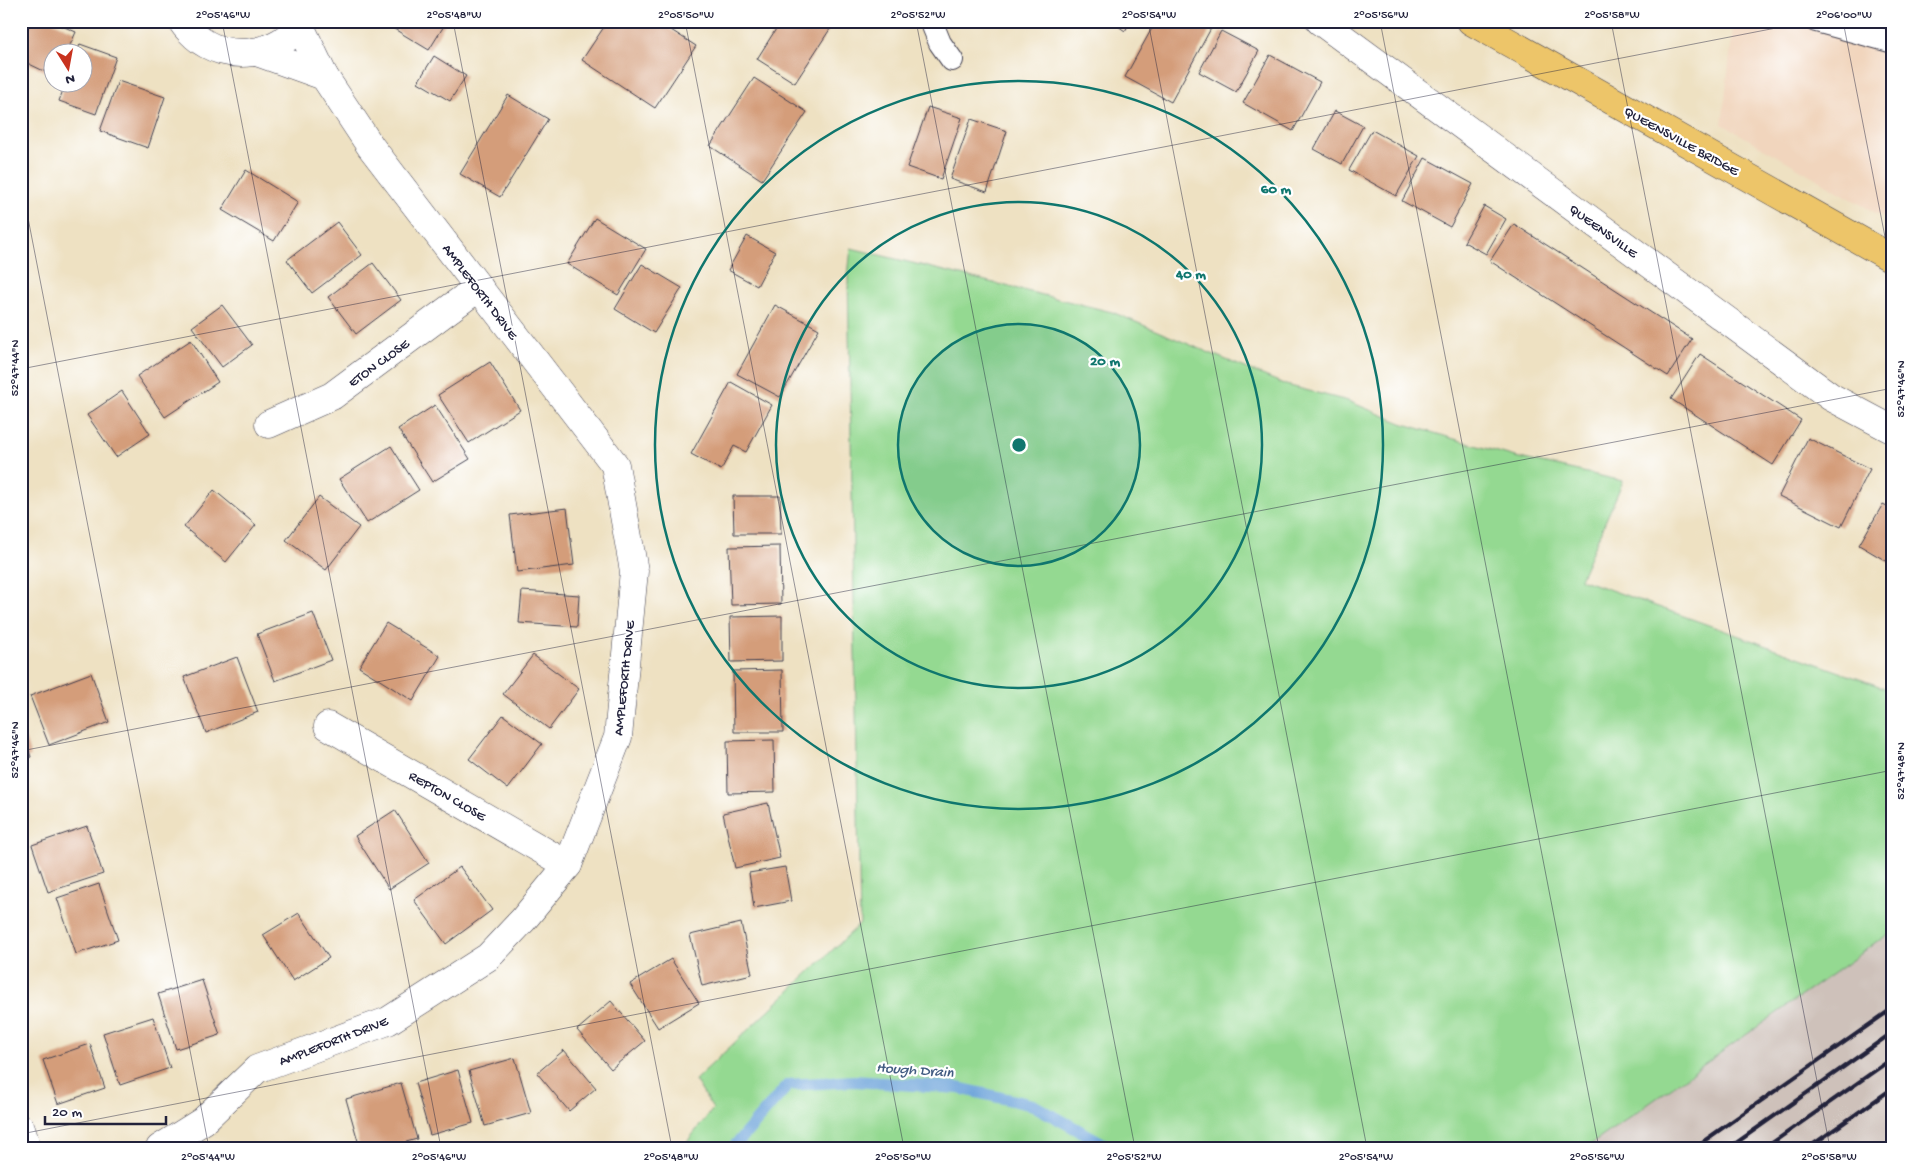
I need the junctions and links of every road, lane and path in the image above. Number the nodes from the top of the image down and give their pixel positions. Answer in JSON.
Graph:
{"nodes":[{"id":1,"x":182,"y":21,"type":"edge"},
{"id":2,"x":931,"y":21,"type":"edge"},
{"id":3,"x":1320,"y":21,"type":"edge"},
{"id":4,"x":1471,"y":21,"type":"edge"},
{"id":5,"x":1816,"y":21,"type":"edge"},
{"id":6,"x":301,"y":24,"type":"edge"},
{"id":7,"x":1893,"y":42,"type":"edge"},
{"id":8,"x":257,"y":52,"type":"junction"},
{"id":9,"x":952,"y":60,"type":"dead end"},
{"id":10,"x":324,"y":76,"type":"junction"},
{"id":11,"x":1893,"y":259,"type":"edge"},
{"id":12,"x":479,"y":288,"type":"junction"},
{"id":13,"x":269,"y":424,"type":"dead end"},
{"id":14,"x":1893,"y":430,"type":"edge"},
{"id":15,"x":328,"y":726,"type":"dead end"},
{"id":16,"x":568,"y":865,"type":"junction"},
{"id":17,"x":21,"y":1129,"type":"edge"},
{"id":18,"x":28,"y":1148,"type":"edge"},
{"id":19,"x":160,"y":1148,"type":"edge"}],
"edges":[{"from":1,"to":8,"type":"street","name":"AMPLEFORTH DRIVE"},
{"from":2,"to":9,"type":"lane"},
{"from":3,"to":14,"type":"street","name":"QUEENSVILLE"},
{"from":4,"to":11,"type":"highway","name":"QUEENSVILLE BRIDGE"},
{"from":5,"to":7,"type":"lane"},
{"from":6,"to":8,"type":"street","name":"AMPLEFORTH DRIVE"},
{"from":6,"to":10,"type":"street","name":"AMPLEFORTH DRIVE"},
{"from":8,"to":10,"type":"street","name":"AMPLEFORTH DRIVE"},
{"from":10,"to":12,"type":"street","name":"AMPLEFORTH DRIVE"},
{"from":12,"to":13,"type":"street","name":"ETON CLOSE"},
{"from":12,"to":16,"type":"street","name":"AMPLEFORTH DRIVE"},
{"from":15,"to":16,"type":"street","name":"REPTON CLOSE"},
{"from":16,"to":19,"type":"street","name":"AMPLEFORTH DRIVE"},
{"from":17,"to":18,"type":"street"}]}
